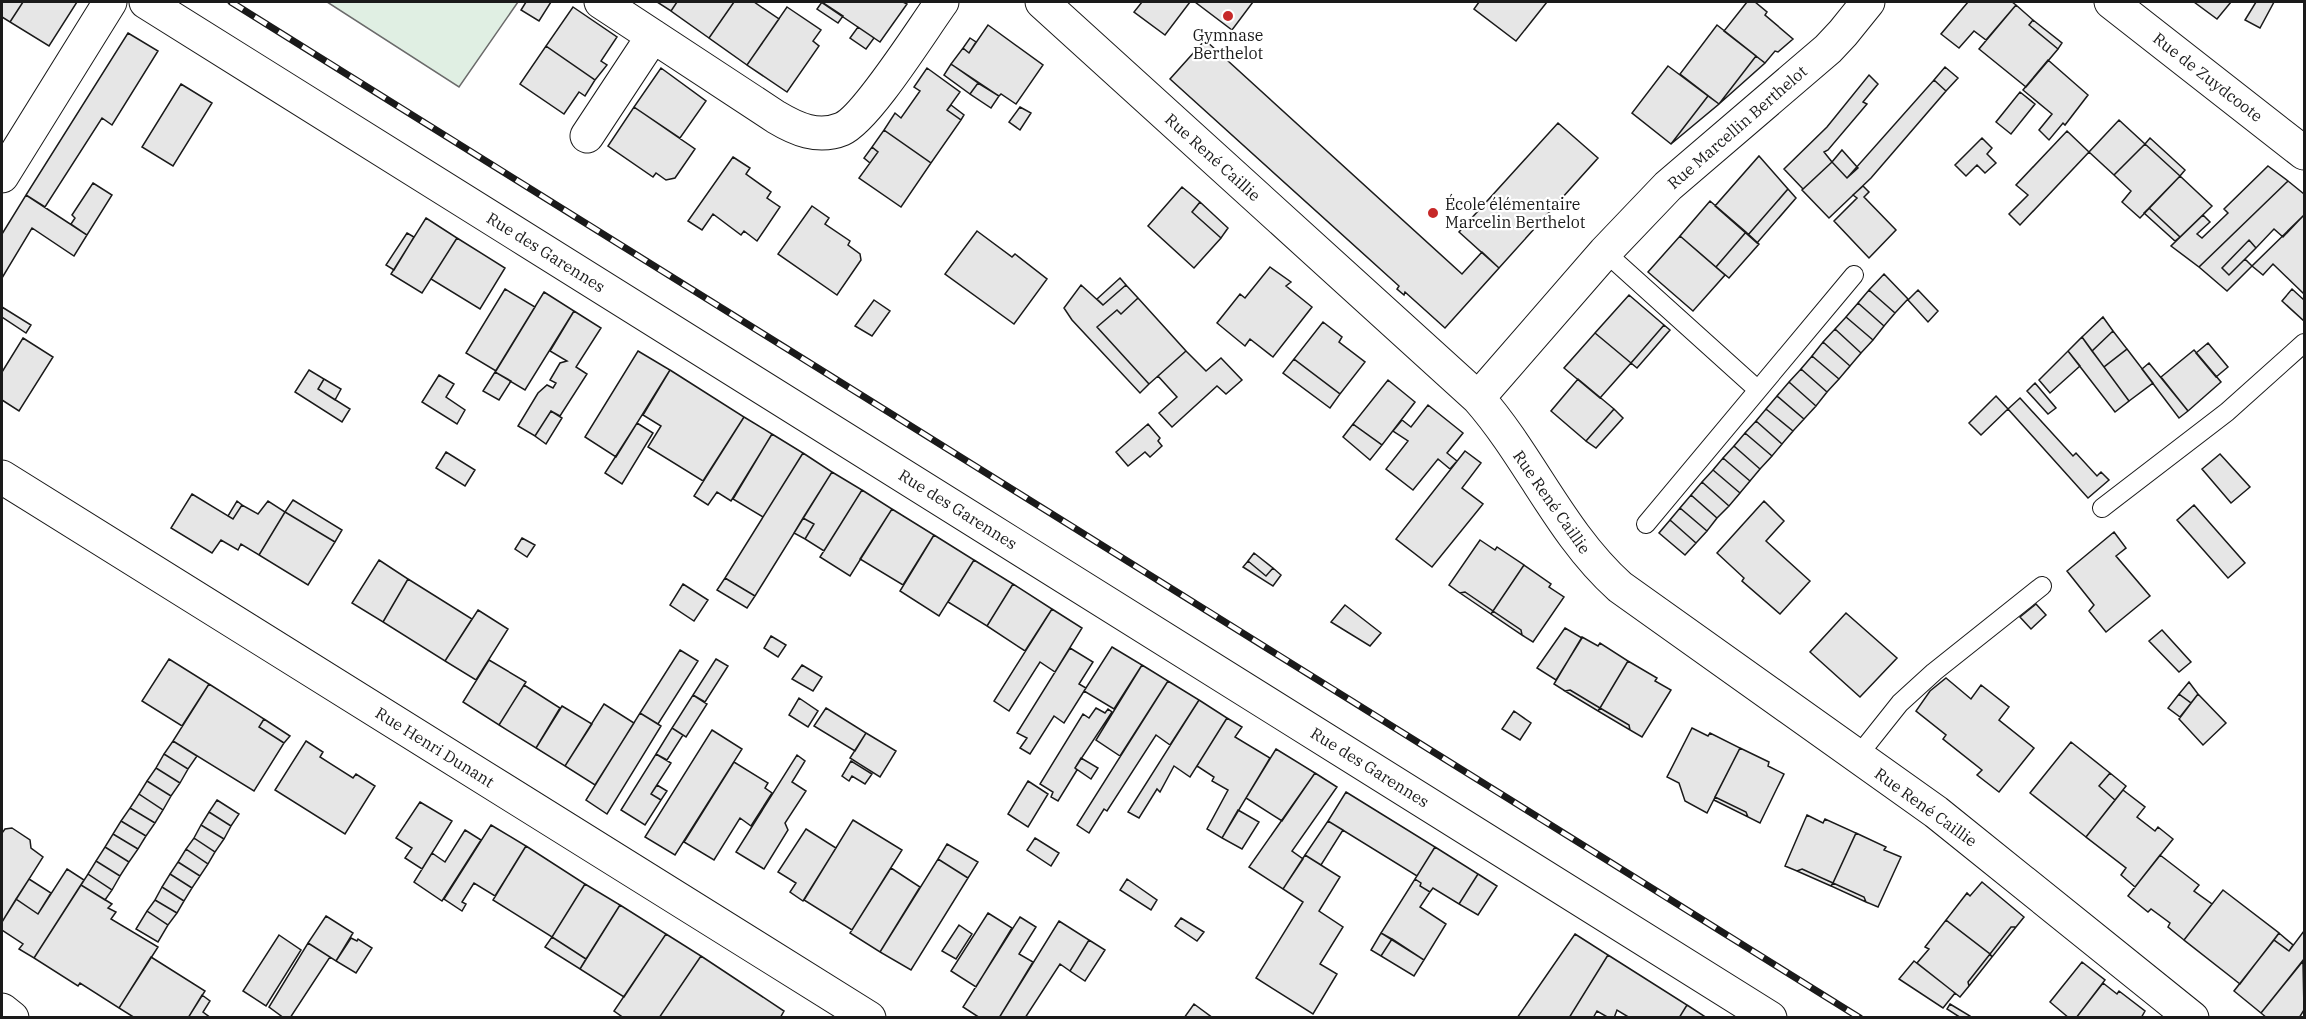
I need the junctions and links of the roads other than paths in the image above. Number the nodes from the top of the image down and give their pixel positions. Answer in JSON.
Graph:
{"nodes":[{"id":1,"x":110,"y":2,"type":"edge"},
{"id":2,"x":146,"y":2,"type":"edge"},
{"id":3,"x":601,"y":2,"type":"edge"},
{"id":4,"x":942,"y":2,"type":"edge"},
{"id":5,"x":1042,"y":2,"type":"edge"},
{"id":6,"x":1868,"y":2,"type":"edge"},
{"id":7,"x":2111,"y":2,"type":"edge"},
{"id":8,"x":653,"y":36,"type":"junction"},
{"id":9,"x":587,"y":136,"type":"dead end"},
{"id":10,"x":2304,"y":153,"type":"edge"},
{"id":11,"x":2,"y":176,"type":"edge"},
{"id":12,"x":1605,"y":252,"type":"junction"},
{"id":13,"x":1854,"y":275,"type":"dead end"},
{"id":14,"x":2304,"y":343,"type":"edge"},
{"id":15,"x":1758,"y":390,"type":"junction"},
{"id":16,"x":1478,"y":398,"type":"junction"},
{"id":17,"x":2,"y":477,"type":"edge"},
{"id":18,"x":2102,"y":508,"type":"dead end"},
{"id":19,"x":1646,"y":524,"type":"dead end"},
{"id":20,"x":2042,"y":585,"type":"dead end"},
{"id":21,"x":1857,"y":757,"type":"junction"},
{"id":22,"x":2,"y":1010,"type":"edge"},
{"id":23,"x":12,"y":1017,"type":"edge"},
{"id":24,"x":869,"y":1017,"type":"edge"},
{"id":25,"x":1770,"y":1017,"type":"edge"},
{"id":26,"x":2192,"y":1017,"type":"edge"}],
"edges":[{"from":1,"to":11,"type":"street"},
{"from":2,"to":25,"type":"street","name":"Rue des Garennes"},
{"from":3,"to":8,"type":"street"},
{"from":4,"to":8,"type":"street"},
{"from":5,"to":16,"type":"street","name":"Rue René Caillie"},
{"from":6,"to":12,"type":"street","name":"Rue Marcellin Berthelot"},
{"from":7,"to":10,"type":"street","name":"Rue de Zuydcoote"},
{"from":8,"to":9,"type":"street"},
{"from":12,"to":15,"type":"lane"},
{"from":12,"to":16,"type":"street","name":"Rue Marcellin Berthelot"},
{"from":13,"to":15,"type":"lane"},
{"from":14,"to":18,"type":"lane"},
{"from":15,"to":19,"type":"lane"},
{"from":16,"to":21,"type":"street","name":"Rue René Caillie"},
{"from":17,"to":24,"type":"street","name":"Rue Henri Dunant"},
{"from":20,"to":21,"type":"lane"},
{"from":21,"to":26,"type":"street","name":"Rue René Caillie"},
{"from":22,"to":23,"type":"street"}]}
